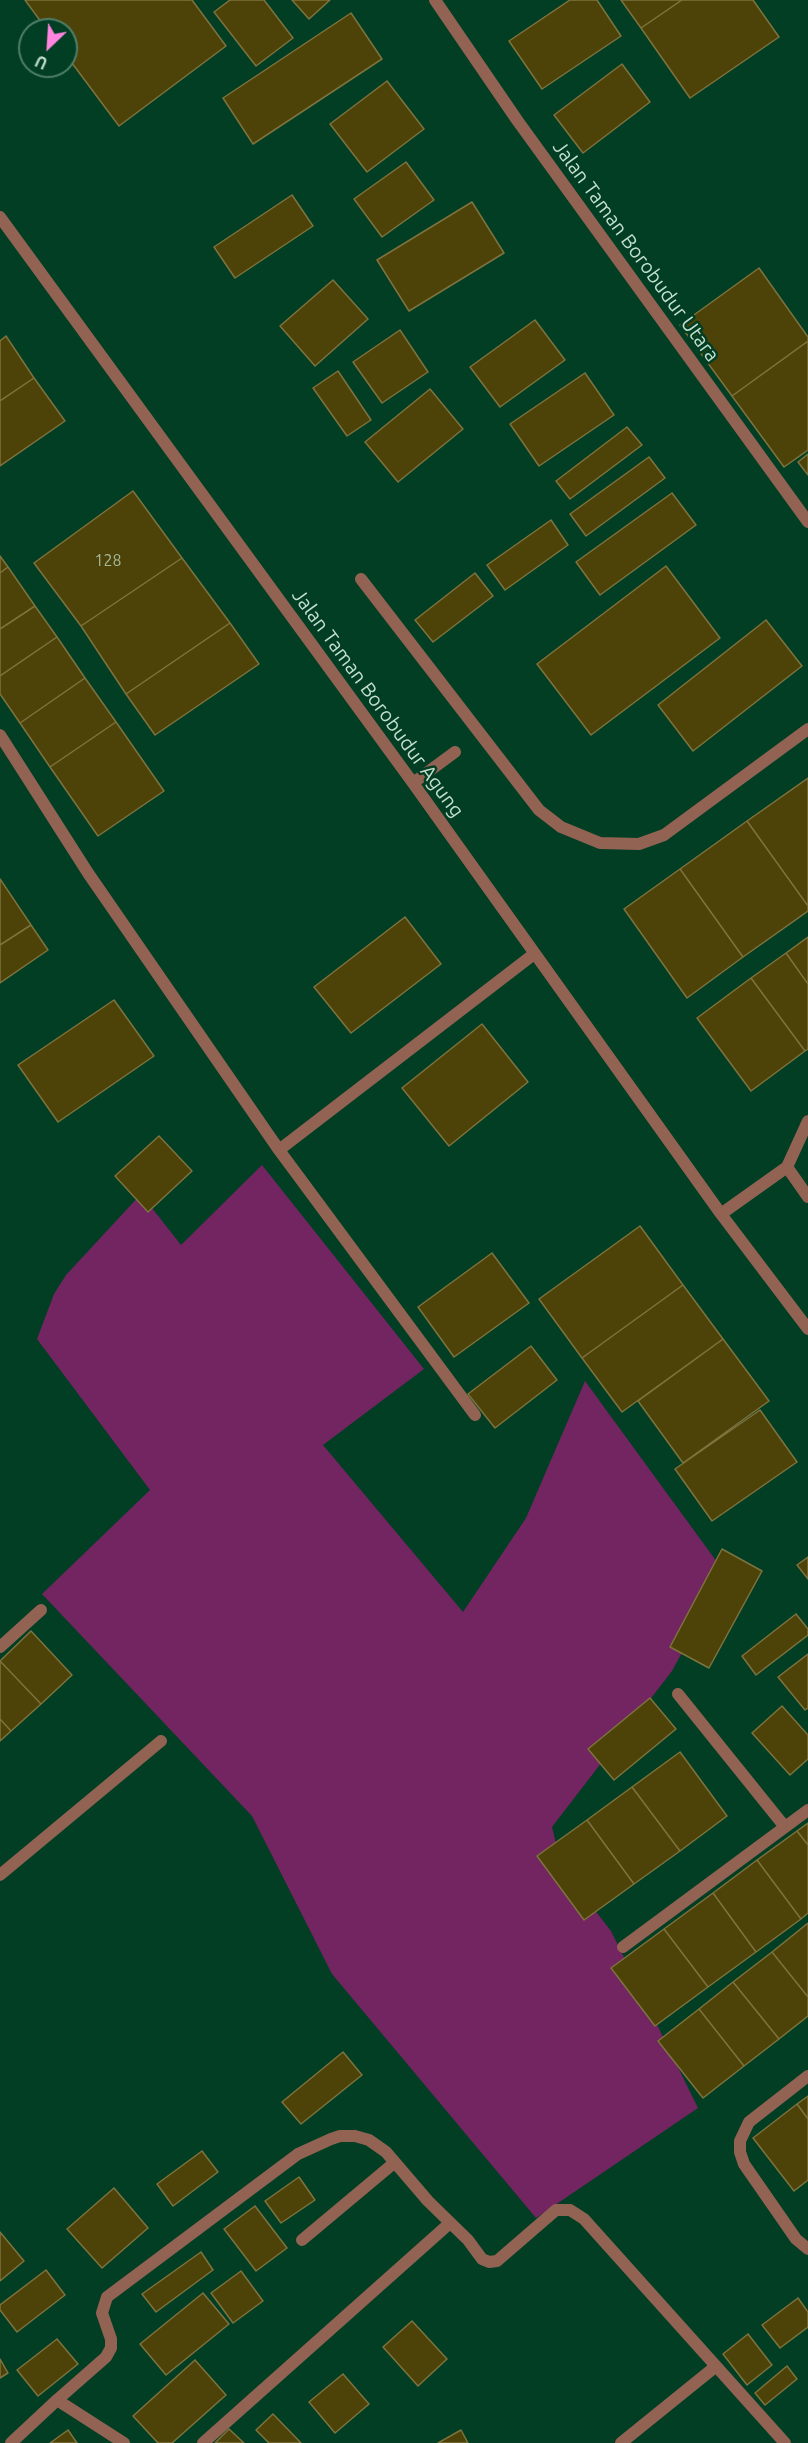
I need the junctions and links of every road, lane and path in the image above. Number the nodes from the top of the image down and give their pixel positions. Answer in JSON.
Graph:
{"nodes":[{"id":1,"x":435,"y":0,"type":"edge"},
{"id":2,"x":0,"y":218,"type":"edge"},
{"id":3,"x":808,"y":522,"type":"edge"},
{"id":4,"x":361,"y":579,"type":"dead end"},
{"id":5,"x":808,"y":729,"type":"edge"},
{"id":6,"x":0,"y":735,"type":"edge"},
{"id":7,"x":455,"y":752,"type":"dead end"},
{"id":8,"x":413,"y":783,"type":"junction"},
{"id":9,"x":534,"y":954,"type":"junction"},
{"id":10,"x":808,"y":1121,"type":"edge"},
{"id":11,"x":279,"y":1150,"type":"junction"},
{"id":12,"x":787,"y":1167,"type":"junction"},
{"id":13,"x":808,"y":1197,"type":"edge"},
{"id":14,"x":721,"y":1214,"type":"junction"},
{"id":15,"x":808,"y":1329,"type":"edge"},
{"id":16,"x":475,"y":1415,"type":"dead end"},
{"id":17,"x":40,"y":1610,"type":"dead end"},
{"id":18,"x":0,"y":1647,"type":"edge"},
{"id":19,"x":678,"y":1694,"type":"dead end"},
{"id":20,"x":161,"y":1741,"type":"dead end"},
{"id":21,"x":808,"y":1810,"type":"edge"},
{"id":22,"x":785,"y":1827,"type":"junction"},
{"id":23,"x":0,"y":1875,"type":"edge"},
{"id":24,"x":623,"y":1947,"type":"dead end"},
{"id":25,"x":808,"y":2076,"type":"edge"},
{"id":26,"x":394,"y":2163,"type":"junction"},
{"id":27,"x":450,"y":2223,"type":"junction"},
{"id":28,"x":302,"y":2240,"type":"dead end"},
{"id":29,"x":808,"y":2249,"type":"edge"},
{"id":30,"x":715,"y":2367,"type":"junction"},
{"id":31,"x":57,"y":2400,"type":"junction"},
{"id":32,"x":11,"y":2443,"type":"edge"},
{"id":33,"x":124,"y":2443,"type":"edge"},
{"id":34,"x":203,"y":2443,"type":"edge"},
{"id":35,"x":621,"y":2443,"type":"edge"},
{"id":36,"x":785,"y":2443,"type":"edge"}],
"edges":[{"from":1,"to":3,"type":"street","name":"Jalan Taman Borobudur Utara"},
{"from":2,"to":8,"type":"street","name":"Jalan Taman Borobudur Agung"},
{"from":4,"to":5,"type":"street"},
{"from":6,"to":11,"type":"street"},
{"from":7,"to":8,"type":"street"},
{"from":8,"to":9,"type":"street","name":"Jalan Taman Borobudur Agung"},
{"from":9,"to":11,"type":"street"},
{"from":9,"to":14,"type":"street","name":"Jalan Taman Borobudur Agung"},
{"from":10,"to":12,"type":"street"},
{"from":11,"to":16,"type":"street"},
{"from":12,"to":13,"type":"street"},
{"from":12,"to":14,"type":"street"},
{"from":14,"to":15,"type":"street","name":"Jalan Taman Borobudur Agung"},
{"from":17,"to":18,"type":"street"},
{"from":19,"to":22,"type":"street"},
{"from":20,"to":23,"type":"street"},
{"from":21,"to":22,"type":"street"},
{"from":22,"to":24,"type":"street"},
{"from":25,"to":29,"type":"street"},
{"from":26,"to":27,"type":"street"},
{"from":26,"to":28,"type":"street"},
{"from":26,"to":31,"type":"street"},
{"from":27,"to":30,"type":"street"},
{"from":27,"to":34,"type":"street"},
{"from":30,"to":35,"type":"street"},
{"from":30,"to":36,"type":"street"},
{"from":31,"to":32,"type":"street"},
{"from":31,"to":33,"type":"street"}]}
